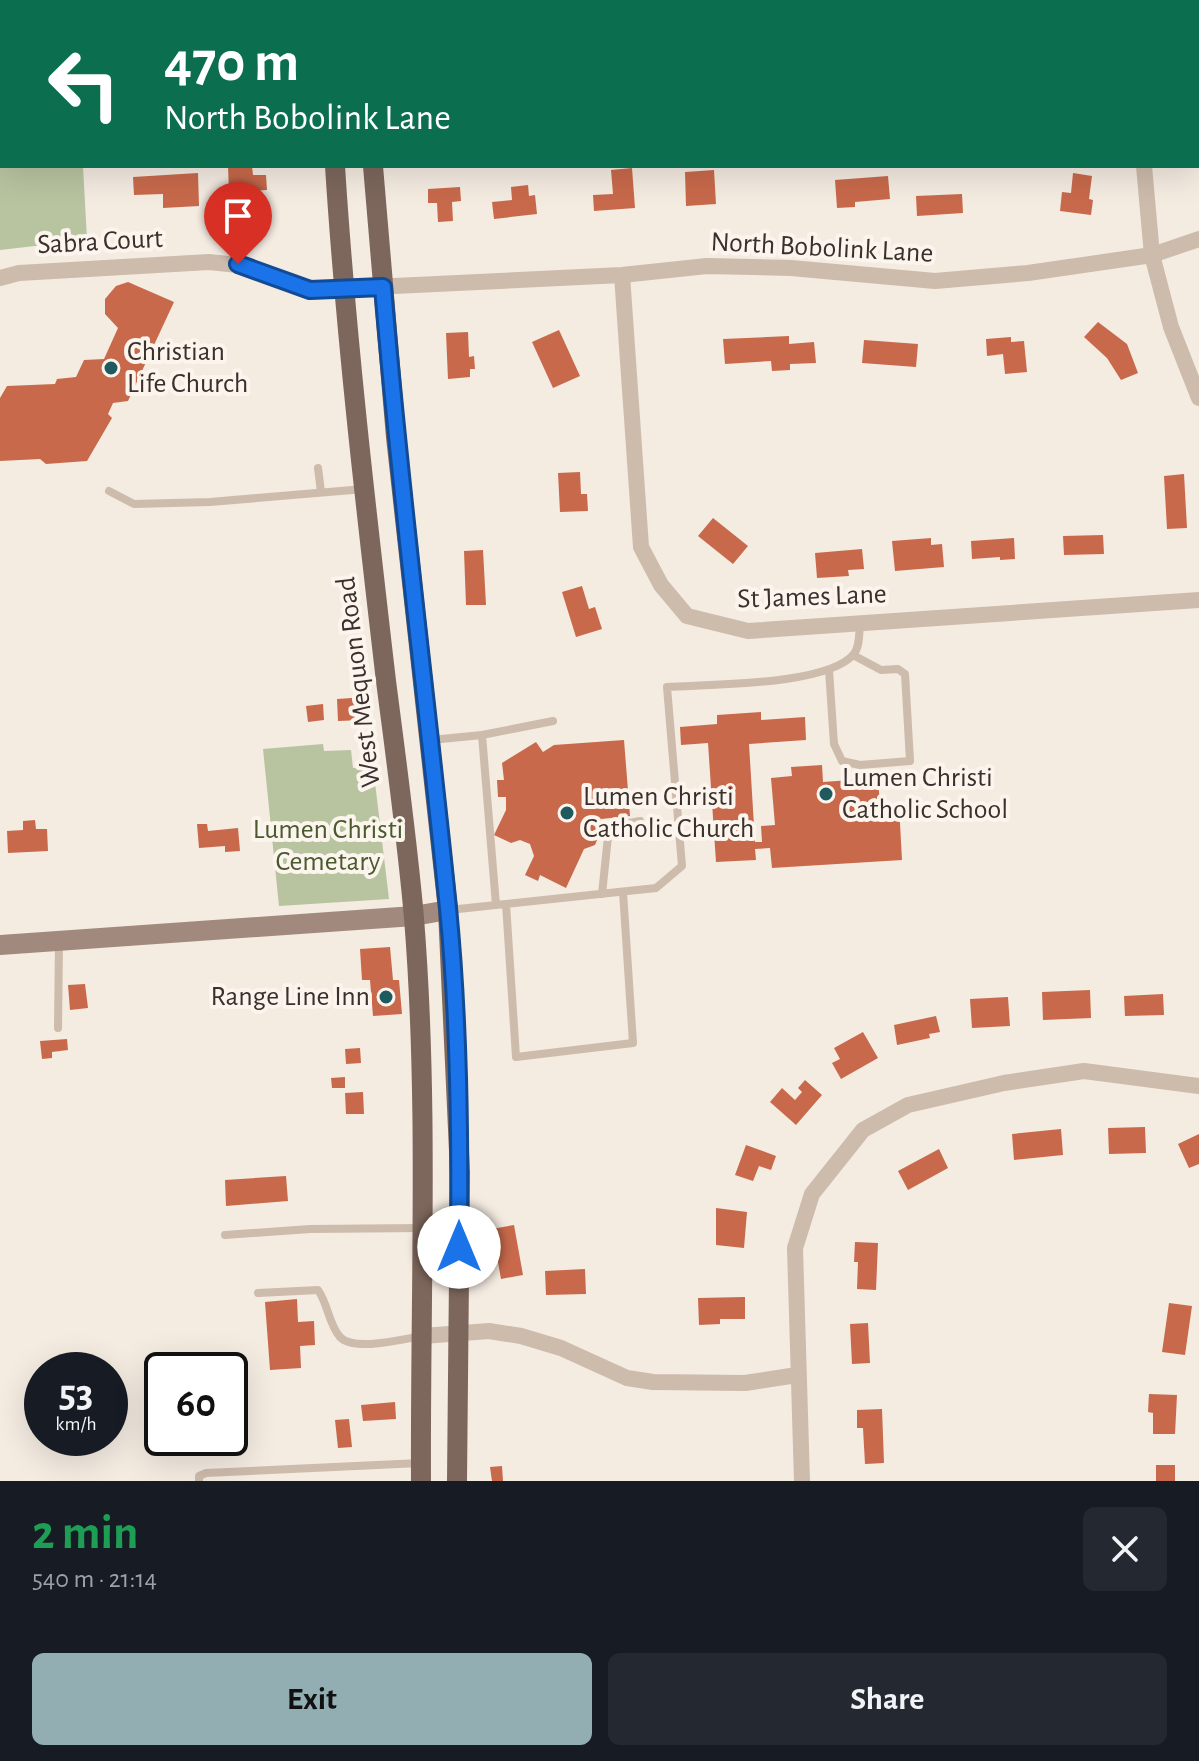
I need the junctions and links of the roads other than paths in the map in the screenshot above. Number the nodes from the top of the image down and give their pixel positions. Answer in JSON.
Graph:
{"nodes":[{"id":1,"x":335,"y":168,"type":"edge"},
{"id":2,"x":373,"y":168,"type":"edge"},
{"id":3,"x":1144,"y":168,"type":"edge"},
{"id":4,"x":1199,"y":239,"type":"edge"},
{"id":5,"x":1152,"y":255,"type":"junction"},
{"id":6,"x":622,"y":275,"type":"junction"},
{"id":7,"x":0,"y":278,"type":"edge"},
{"id":8,"x":383,"y":287,"type":"junction"},
{"id":9,"x":343,"y":290,"type":"junction"},
{"id":10,"x":1199,"y":398,"type":"edge"},
{"id":11,"x":318,"y":468,"type":"dead end"},
{"id":12,"x":364,"y":489,"type":"junction"},
{"id":13,"x":109,"y":491,"type":"dead end"},
{"id":14,"x":321,"y":492,"type":"junction"},
{"id":15,"x":1199,"y":600,"type":"edge"},
{"id":16,"x":861,"y":623,"type":"junction"},
{"id":17,"x":853,"y":655,"type":"junction"},
{"id":18,"x":829,"y":670,"type":"junction"},
{"id":19,"x":553,"y":721,"type":"dead end"},
{"id":20,"x":482,"y":735,"type":"junction"},
{"id":21,"x":431,"y":741,"type":"junction"},
{"id":22,"x":640,"y":821,"type":"dead end"},
{"id":23,"x":623,"y":892,"type":"junction"},
{"id":24,"x":602,"y":894,"type":"junction"},
{"id":25,"x":501,"y":905,"type":"junction"},
{"id":26,"x":448,"y":910,"type":"junction"},
{"id":27,"x":414,"y":916,"type":"junction"},
{"id":28,"x":59,"y":941,"type":"junction"},
{"id":29,"x":0,"y":945,"type":"edge"},
{"id":30,"x":58,"y":1028,"type":"dead end"},
{"id":31,"x":1199,"y":1086,"type":"edge"},
{"id":32,"x":423,"y":1228,"type":"junction"},
{"id":33,"x":225,"y":1235,"type":"dead end"},
{"id":34,"x":258,"y":1293,"type":"dead end"},
{"id":35,"x":457,"y":1333,"type":"junction"},
{"id":36,"x":423,"y":1336,"type":"junction"},
{"id":37,"x":797,"y":1375,"type":"junction"},
{"id":38,"x":281,"y":1470,"type":"junction"},
{"id":39,"x":421,"y":1472,"type":"edge"},
{"id":40,"x":199,"y":1481,"type":"edge"},
{"id":41,"x":281,"y":1481,"type":"edge"},
{"id":42,"x":457,"y":1481,"type":"edge"},
{"id":43,"x":802,"y":1481,"type":"edge"}],
"edges":[{"from":1,"to":9,"type":"main road","name":"West Mequon Road"},
{"from":2,"to":8,"type":"main road"},
{"from":3,"to":5,"type":"street"},
{"from":4,"to":5,"type":"street","name":"North Bobolink Lane"},
{"from":5,"to":6,"type":"street","name":"North Bobolink Lane"},
{"from":5,"to":10,"type":"street"},
{"from":6,"to":8,"type":"street","name":"North Bobolink Lane"},
{"from":6,"to":16,"type":"street","name":"St James Lane"},
{"from":7,"to":9,"type":"street","name":"Sabra Court"},
{"from":8,"to":9,"type":"street","name":"North Bobolink Lane"},
{"from":8,"to":21,"type":"main road"},
{"from":9,"to":12,"type":"main road","name":"West Mequon Road"},
{"from":11,"to":14,"type":"lane"},
{"from":12,"to":14,"type":"lane"},
{"from":12,"to":27,"type":"main road","name":"West Mequon Road"},
{"from":13,"to":14,"type":"lane"},
{"from":15,"to":16,"type":"street","name":"St James Lane"},
{"from":16,"to":17,"type":"lane"},
{"from":17,"to":18,"type":"lane"},
{"from":17,"to":18,"type":"lane"},
{"from":18,"to":23,"type":"lane"},
{"from":19,"to":20,"type":"lane"},
{"from":20,"to":21,"type":"lane"},
{"from":20,"to":25,"type":"lane"},
{"from":21,"to":26,"type":"main road"},
{"from":22,"to":24,"type":"lane"},
{"from":23,"to":24,"type":"lane"},
{"from":23,"to":25,"type":"lane"},
{"from":24,"to":25,"type":"lane"},
{"from":25,"to":26,"type":"lane"},
{"from":26,"to":27,"type":"street"},
{"from":26,"to":35,"type":"main road"},
{"from":27,"to":28,"type":"street"},
{"from":27,"to":32,"type":"main road","name":"West Mequon Road"},
{"from":28,"to":29,"type":"street"},
{"from":28,"to":30,"type":"lane"},
{"from":31,"to":37,"type":"street"},
{"from":32,"to":33,"type":"lane"},
{"from":32,"to":36,"type":"main road","name":"West Mequon Road"},
{"from":34,"to":36,"type":"lane"},
{"from":35,"to":36,"type":"street"},
{"from":35,"to":37,"type":"street"},
{"from":35,"to":42,"type":"main road"},
{"from":36,"to":39,"type":"main road","name":"West Mequon Road"},
{"from":37,"to":43,"type":"street"},
{"from":38,"to":39,"type":"lane"},
{"from":38,"to":40,"type":"lane"},
{"from":38,"to":41,"type":"lane"}]}
